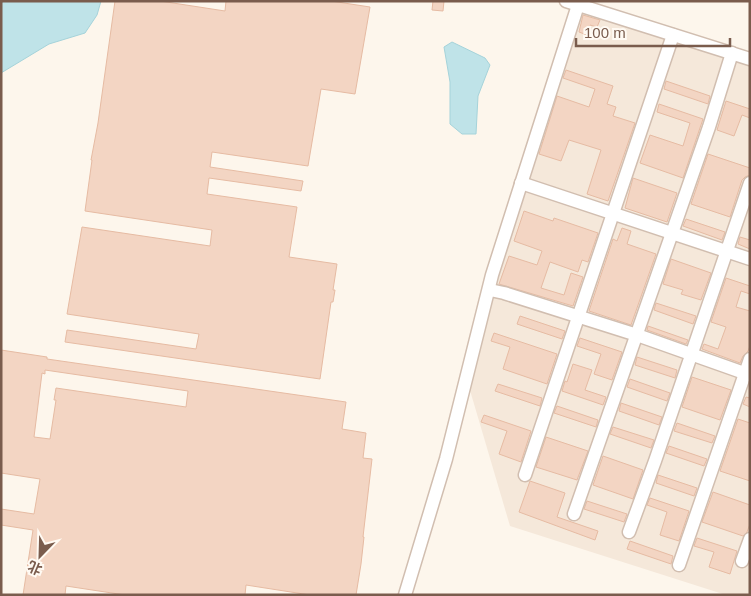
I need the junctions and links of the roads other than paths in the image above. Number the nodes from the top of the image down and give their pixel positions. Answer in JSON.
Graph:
{"nodes":[{"id":1,"x":572,"y":3,"type":"edge"},
{"id":2,"x":673,"y":34,"type":"junction"},
{"id":3,"x":732,"y":53,"type":"junction"},
{"id":4,"x":750,"y":58,"type":"edge"},
{"id":5,"x":521,"y":183,"type":"junction"},
{"id":6,"x":750,"y":183,"type":"edge"},
{"id":7,"x":613,"y":213,"type":"junction"},
{"id":8,"x":672,"y":233,"type":"junction"},
{"id":9,"x":727,"y":250,"type":"junction"},
{"id":10,"x":750,"y":259,"type":"edge"},
{"id":11,"x":490,"y":290,"type":"junction"},
{"id":12,"x":578,"y":317,"type":"junction"},
{"id":13,"x":637,"y":335,"type":"junction"},
{"id":14,"x":691,"y":355,"type":"junction"},
{"id":15,"x":750,"y":359,"type":"edge"},
{"id":16,"x":747,"y":374,"type":"edge"},
{"id":17,"x":525,"y":475,"type":"dead end"},
{"id":18,"x":574,"y":514,"type":"dead end"},
{"id":19,"x":629,"y":532,"type":"dead end"},
{"id":20,"x":750,"y":539,"type":"edge"},
{"id":21,"x":742,"y":561,"type":"dead end"},
{"id":22,"x":679,"y":565,"type":"dead end"},
{"id":23,"x":405,"y":595,"type":"edge"}],
"edges":[{"from":1,"to":2,"type":"street"},
{"from":1,"to":5,"type":"street"},
{"from":2,"to":3,"type":"street"},
{"from":2,"to":7,"type":"street"},
{"from":3,"to":4,"type":"street"},
{"from":3,"to":8,"type":"street"},
{"from":5,"to":7,"type":"street"},
{"from":5,"to":11,"type":"street"},
{"from":6,"to":9,"type":"street"},
{"from":7,"to":8,"type":"street"},
{"from":7,"to":12,"type":"street"},
{"from":8,"to":9,"type":"street"},
{"from":8,"to":13,"type":"street"},
{"from":9,"to":10,"type":"street"},
{"from":9,"to":14,"type":"street"},
{"from":11,"to":12,"type":"street"},
{"from":11,"to":23,"type":"street"},
{"from":12,"to":13,"type":"street"},
{"from":12,"to":17,"type":"street"},
{"from":13,"to":14,"type":"street"},
{"from":13,"to":18,"type":"street"},
{"from":14,"to":16,"type":"street"},
{"from":14,"to":19,"type":"street"},
{"from":15,"to":16,"type":"street"},
{"from":16,"to":22,"type":"street"},
{"from":20,"to":21,"type":"street"}]}
